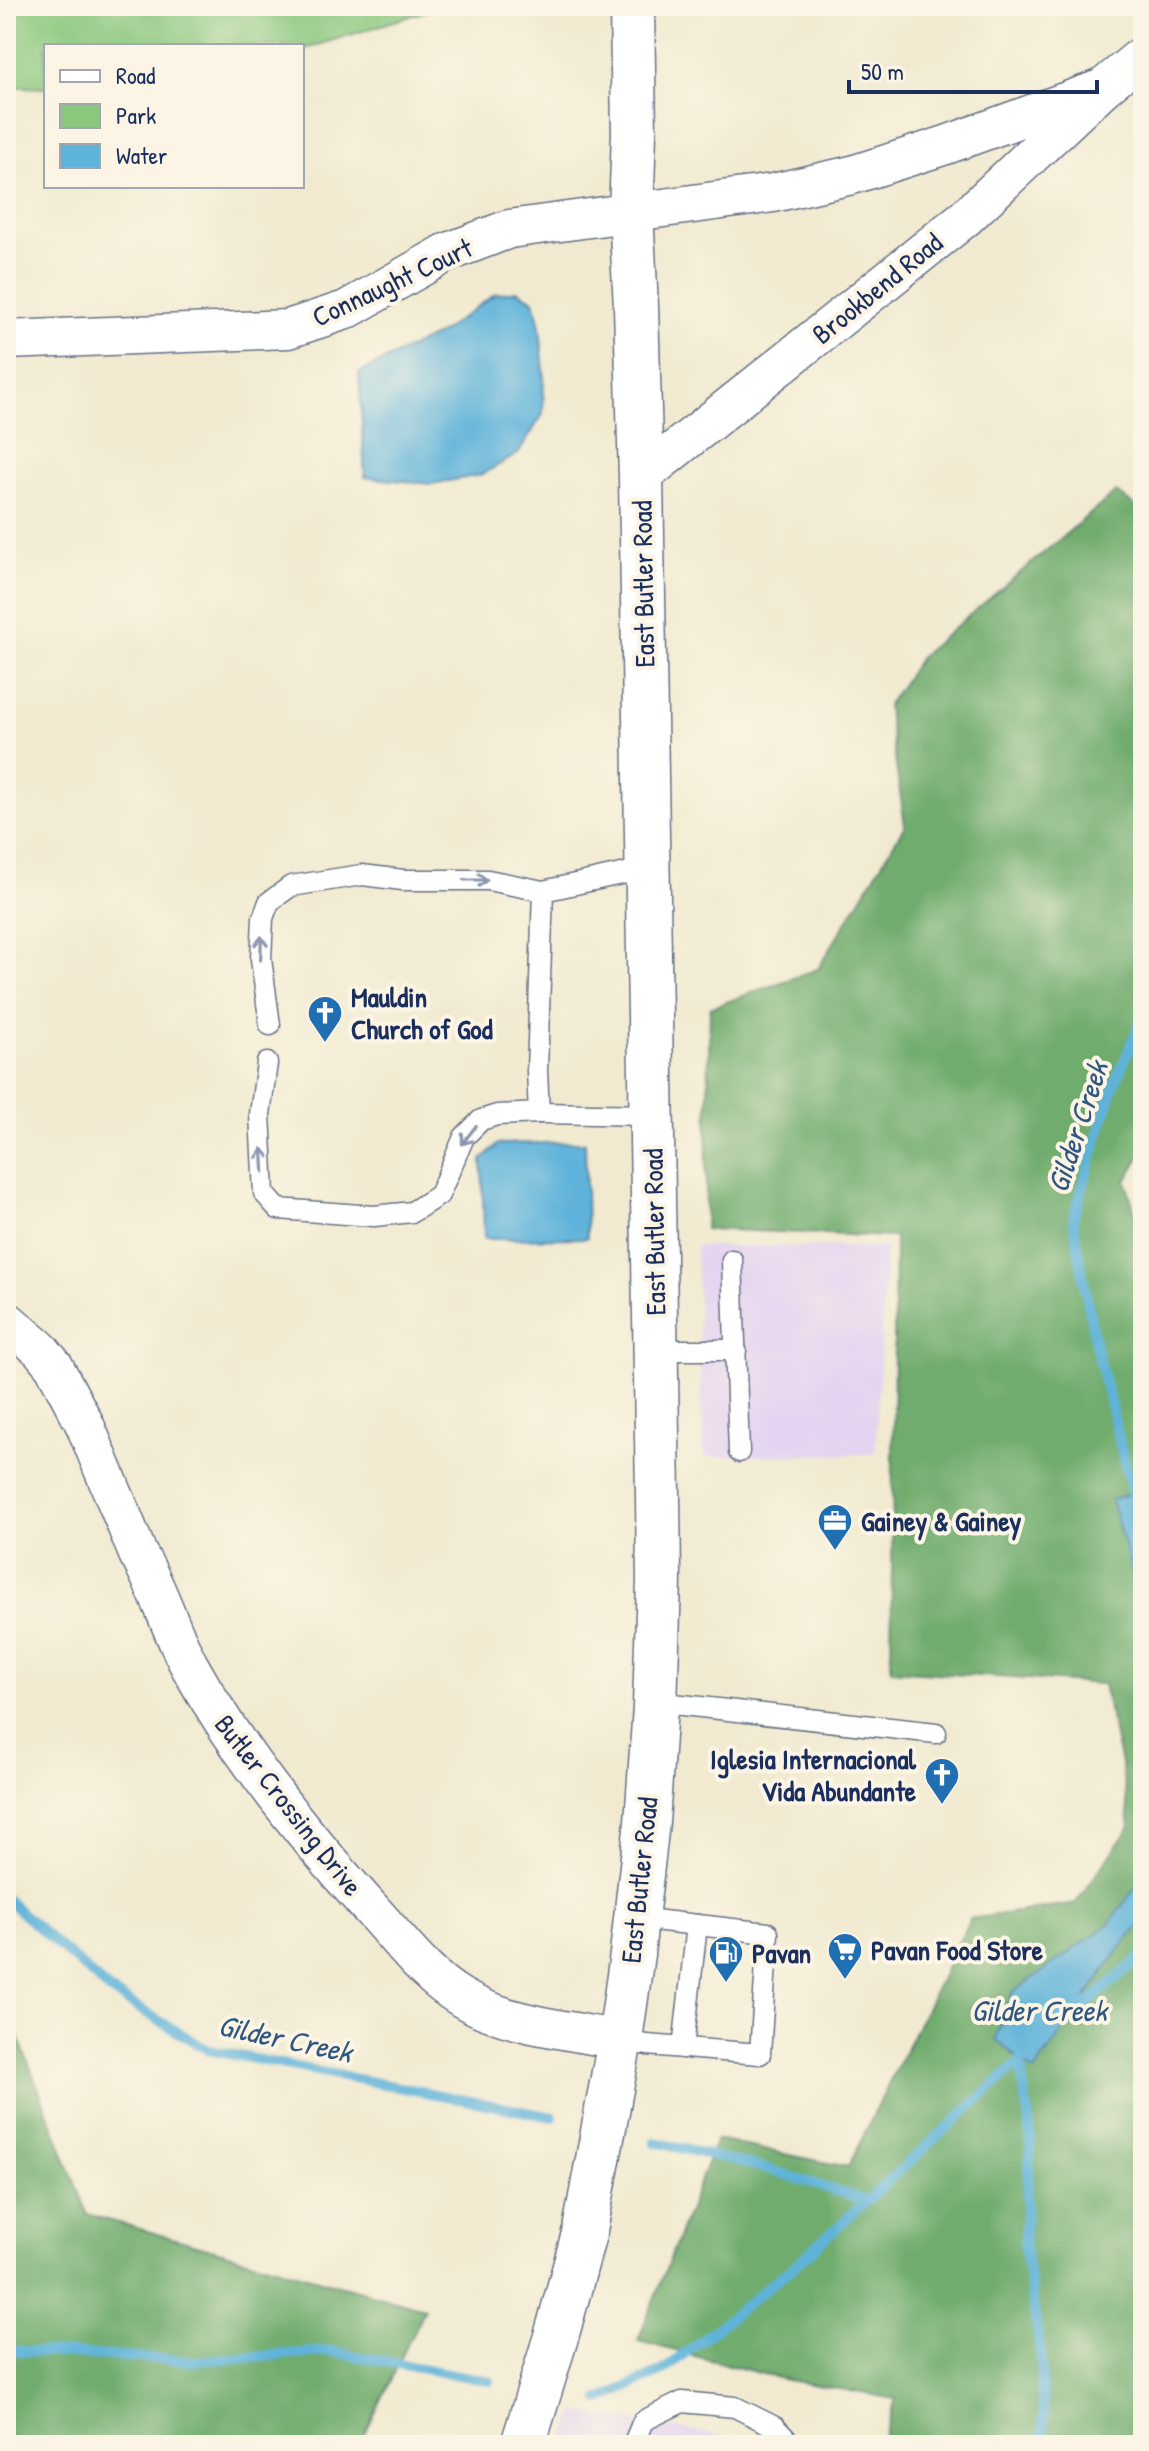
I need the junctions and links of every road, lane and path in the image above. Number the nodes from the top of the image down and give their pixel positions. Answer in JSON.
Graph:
{"nodes":[{"id":1,"x":632,"y":6,"type":"edge"},
{"id":2,"x":1143,"y":55,"type":"edge"},
{"id":3,"x":1103,"y":88,"type":"junction"},
{"id":4,"x":631,"y":212,"type":"junction"},
{"id":5,"x":6,"y":340,"type":"edge"},
{"id":6,"x":641,"y":477,"type":"junction"},
{"id":7,"x":649,"y":868,"type":"junction"},
{"id":8,"x":543,"y":891,"type":"junction"},
{"id":9,"x":270,"y":1025,"type":"dead end"},
{"id":10,"x":267,"y":1063,"type":"dead end"},
{"id":11,"x":539,"y":1113,"type":"junction"},
{"id":12,"x":652,"y":1115,"type":"junction"},
{"id":13,"x":732,"y":1260,"type":"dead end"},
{"id":14,"x":6,"y":1320,"type":"edge"},
{"id":15,"x":655,"y":1350,"type":"junction"},
{"id":16,"x":736,"y":1350,"type":"junction"},
{"id":17,"x":739,"y":1452,"type":"dead end"},
{"id":18,"x":655,"y":1702,"type":"junction"},
{"id":19,"x":936,"y":1733,"type":"dead end"},
{"id":20,"x":636,"y":1918,"type":"junction"},
{"id":21,"x":697,"y":1925,"type":"junction"},
{"id":22,"x":620,"y":2040,"type":"junction"},
{"id":23,"x":683,"y":2048,"type":"junction"},
{"id":24,"x":523,"y":2445,"type":"edge"},
{"id":25,"x":633,"y":2445,"type":"edge"},
{"id":26,"x":792,"y":2445,"type":"edge"}],
"edges":[{"from":1,"to":4,"type":"main road","name":"East Butler Road"},
{"from":2,"to":3,"type":"street","name":"Brookbend Road"},
{"from":3,"to":4,"type":"street","name":"Brookbend Road"},
{"from":3,"to":6,"type":"street","name":"Brookbend Road"},
{"from":4,"to":5,"type":"street","name":"Connaught Court"},
{"from":4,"to":6,"type":"main road","name":"East Butler Road"},
{"from":6,"to":7,"type":"main road","name":"East Butler Road"},
{"from":7,"to":8,"type":"lane"},
{"from":7,"to":12,"type":"main road","name":"East Butler Road"},
{"from":9,"to":8,"type":"lane","one_way":true},
{"from":8,"to":11,"type":"lane"},
{"from":11,"to":10,"type":"lane","one_way":true},
{"from":11,"to":12,"type":"lane"},
{"from":12,"to":15,"type":"main road","name":"East Butler Road"},
{"from":13,"to":16,"type":"lane"},
{"from":14,"to":22,"type":"street","name":"Butler Crossing Drive"},
{"from":15,"to":16,"type":"lane"},
{"from":15,"to":18,"type":"main road","name":"East Butler Road"},
{"from":16,"to":17,"type":"lane"},
{"from":18,"to":19,"type":"lane"},
{"from":18,"to":20,"type":"main road","name":"East Butler Road"},
{"from":20,"to":21,"type":"lane"},
{"from":20,"to":22,"type":"main road","name":"East Butler Road"},
{"from":21,"to":23,"type":"lane"},
{"from":21,"to":23,"type":"lane"},
{"from":22,"to":23,"type":"lane"},
{"from":22,"to":24,"type":"main road","name":"East Butler Road"},
{"from":25,"to":26,"type":"lane"}]}
